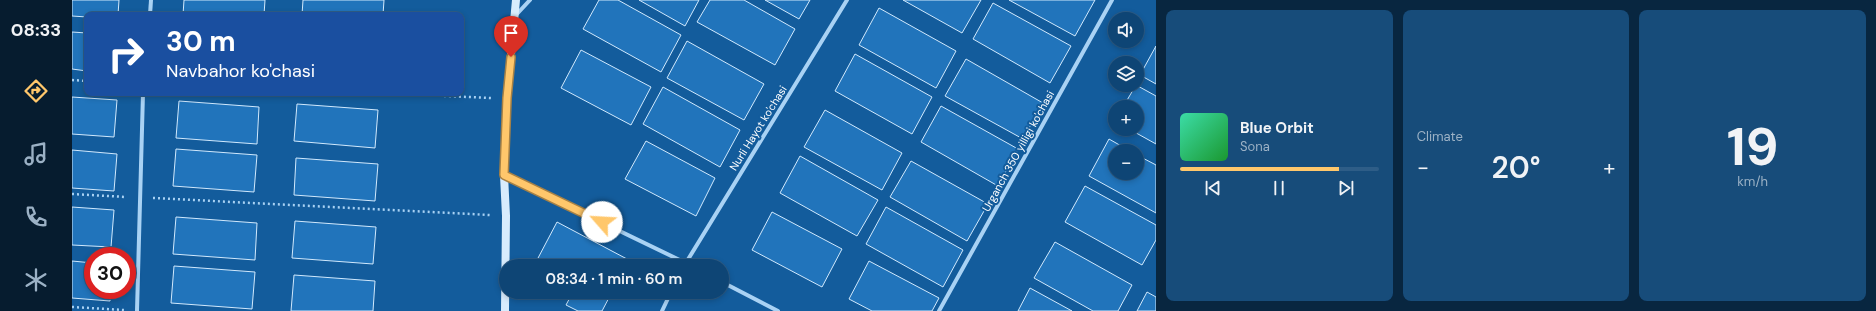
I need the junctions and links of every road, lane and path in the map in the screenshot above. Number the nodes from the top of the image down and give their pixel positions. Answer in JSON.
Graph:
{"nodes":[{"id":1,"x":151,"y":0,"type":"edge"},
{"id":2,"x":516,"y":0,"type":"edge"},
{"id":3,"x":530,"y":0,"type":"edge"},
{"id":4,"x":847,"y":0,"type":"edge"},
{"id":5,"x":1112,"y":0,"type":"edge"},
{"id":6,"x":150,"y":12,"type":"edge"},
{"id":7,"x":515,"y":16,"type":"junction"},
{"id":8,"x":72,"y":80,"type":"edge"},
{"id":9,"x":84,"y":81,"type":"edge"},
{"id":10,"x":143,"y":96,"type":"edge"},
{"id":11,"x":456,"y":96,"type":"edge"},
{"id":12,"x":507,"y":98,"type":"junction"},
{"id":13,"x":504,"y":175,"type":"junction"},
{"id":14,"x":72,"y":194,"type":"edge"},
{"id":15,"x":140,"y":197,"type":"junction"},
{"id":16,"x":506,"y":216,"type":"junction"},
{"id":17,"x":675,"y":259,"type":"edge"},
{"id":18,"x":688,"y":259,"type":"edge"},
{"id":19,"x":729,"y":286,"type":"edge"},
{"id":20,"x":668,"y":299,"type":"edge"},
{"id":21,"x":72,"y":307,"type":"edge"},
{"id":22,"x":136,"y":311,"type":"edge"},
{"id":23,"x":505,"y":311,"type":"edge"},
{"id":24,"x":662,"y":311,"type":"edge"},
{"id":25,"x":778,"y":311,"type":"edge"},
{"id":26,"x":939,"y":311,"type":"edge"}],
"edges":[{"from":1,"to":6,"type":"street"},
{"from":2,"to":7,"type":"main road"},
{"from":3,"to":7,"type":"street"},
{"from":4,"to":18,"type":"street","name":"Nurli Hayot ko'chasi"},
{"from":5,"to":26,"type":"street","name":"Urganch 350 yilligi ko'chasi"},
{"from":7,"to":12,"type":"main road"},
{"from":8,"to":9,"type":"path"},
{"from":10,"to":15,"type":"street"},
{"from":11,"to":12,"type":"path"},
{"from":12,"to":13,"type":"main road"},
{"from":13,"to":16,"type":"main road"},
{"from":13,"to":17,"type":"street"},
{"from":14,"to":15,"type":"path"},
{"from":15,"to":16,"type":"path"},
{"from":15,"to":22,"type":"street"},
{"from":16,"to":23,"type":"main road"},
{"from":19,"to":25,"type":"street"},
{"from":20,"to":24,"type":"street"},
{"from":21,"to":22,"type":"path"}]}
